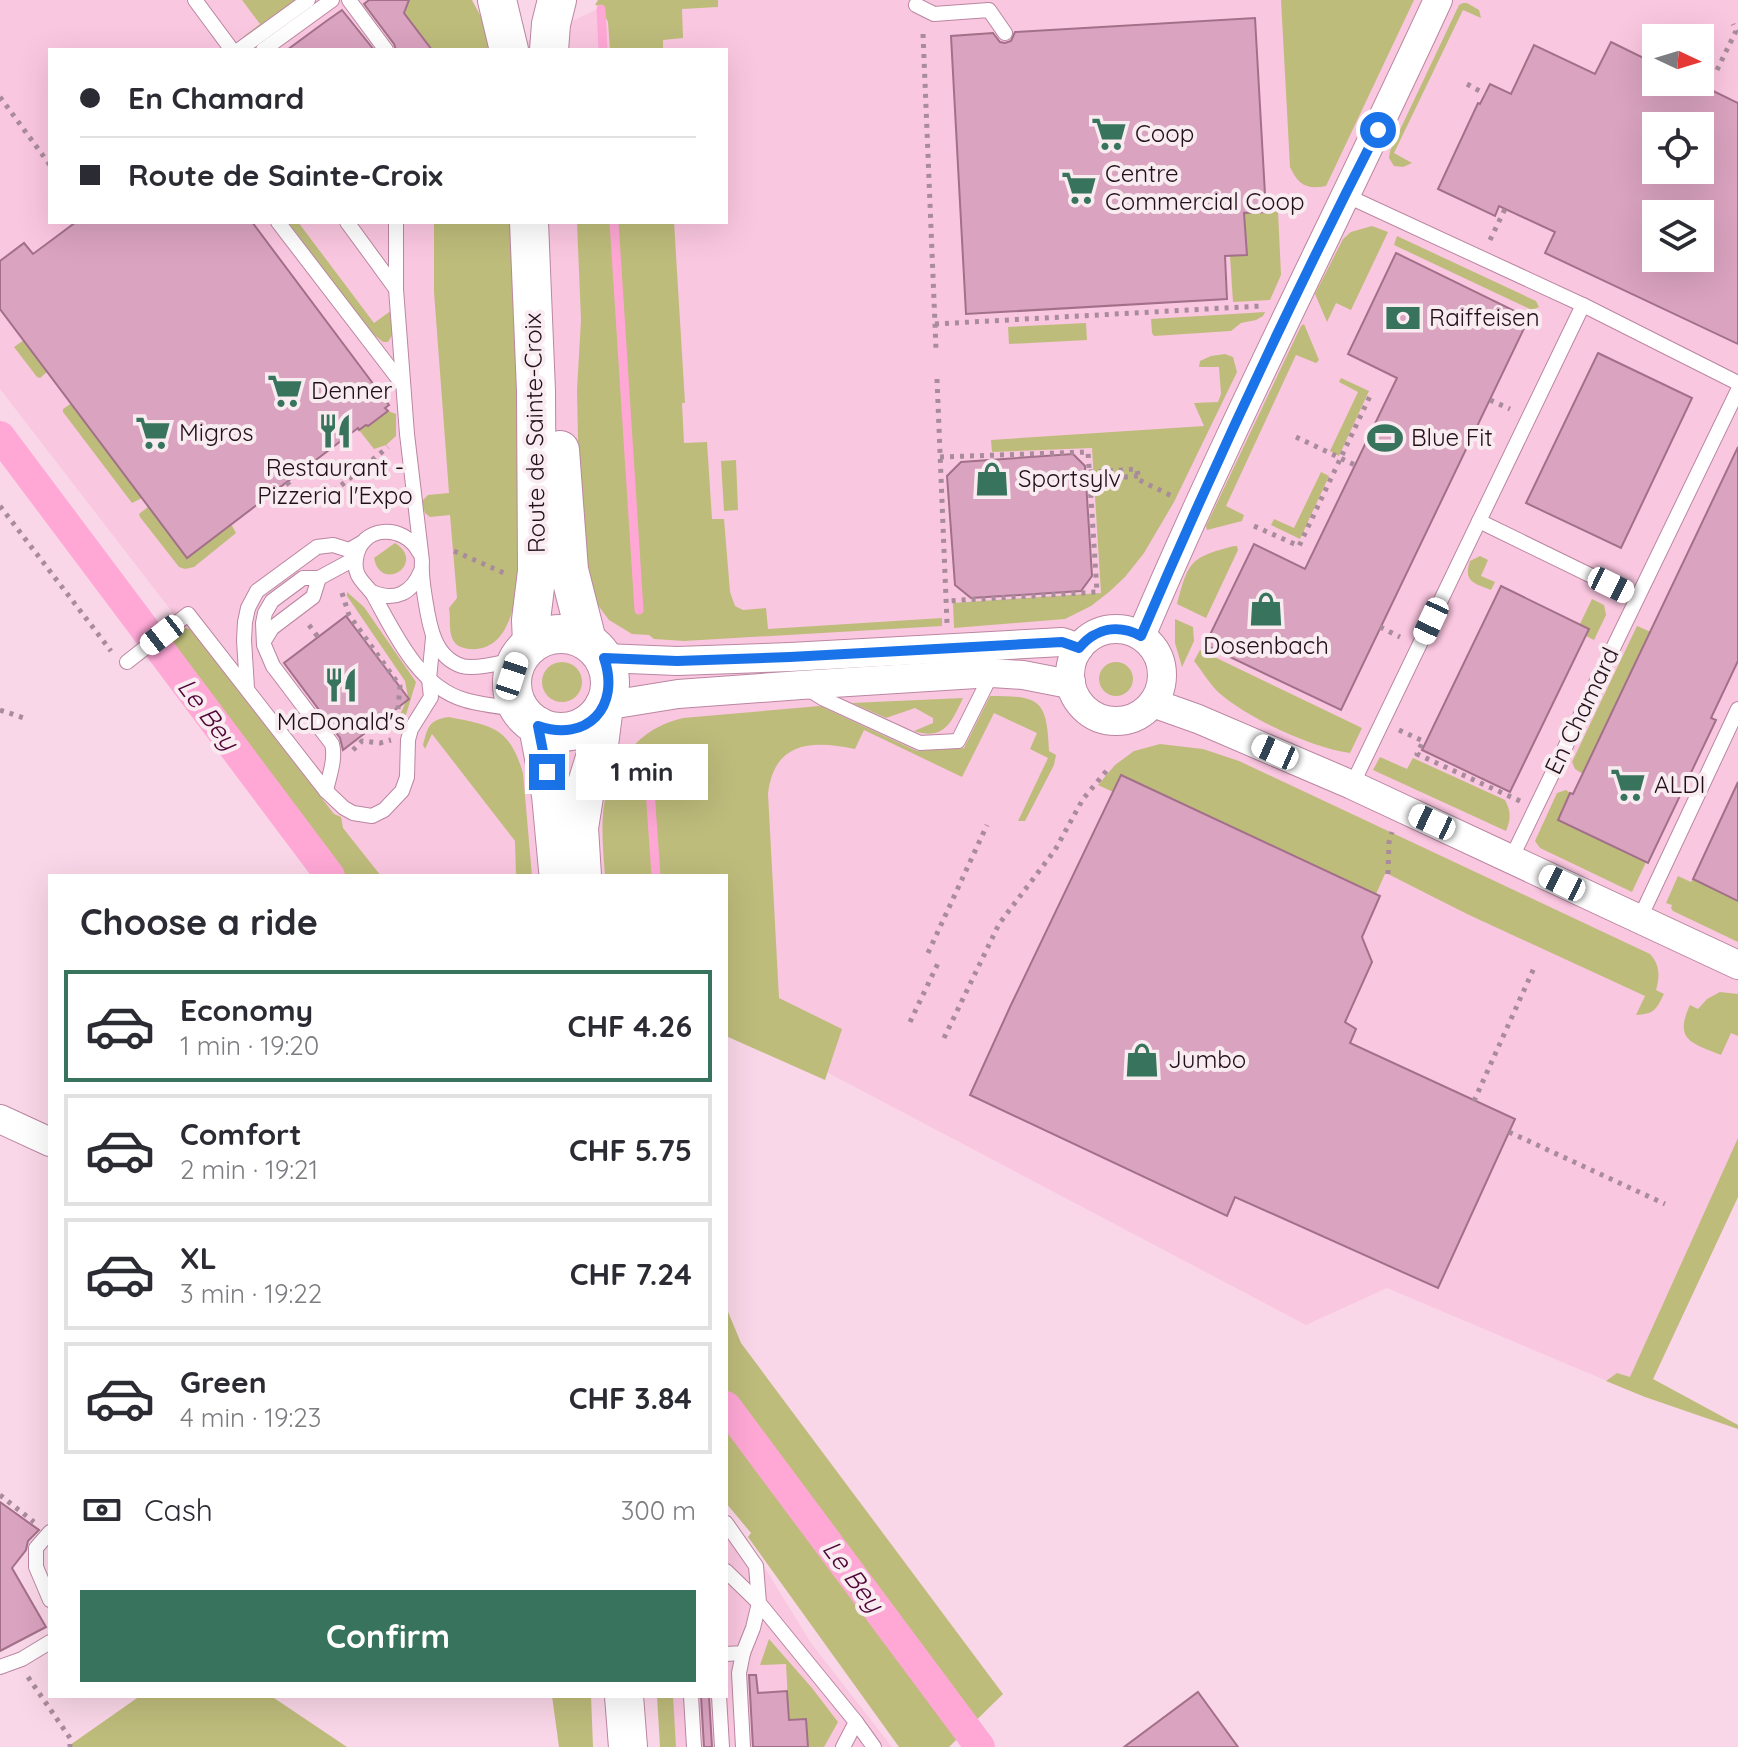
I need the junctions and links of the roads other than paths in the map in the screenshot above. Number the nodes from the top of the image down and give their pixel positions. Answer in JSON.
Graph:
{"nodes":[{"id":1,"x":195,"y":0,"type":"edge"},
{"id":2,"x":308,"y":0,"type":"edge"},
{"id":3,"x":332,"y":0,"type":"edge"},
{"id":4,"x":349,"y":0,"type":"edge"},
{"id":5,"x":497,"y":0,"type":"edge"},
{"id":6,"x":557,"y":0,"type":"edge"},
{"id":7,"x":1438,"y":0,"type":"edge"},
{"id":8,"x":916,"y":5,"type":"dead end"},
{"id":9,"x":1005,"y":33,"type":"dead end"},
{"id":10,"x":231,"y":48,"type":"edge"},
{"id":11,"x":242,"y":48,"type":"edge"},
{"id":12,"x":266,"y":48,"type":"edge"},
{"id":13,"x":385,"y":48,"type":"edge"},
{"id":14,"x":509,"y":48,"type":"edge"},
{"id":15,"x":549,"y":48,"type":"edge"},
{"id":16,"x":1345,"y":195,"type":"junction"},
{"id":17,"x":280,"y":224,"type":"edge"},
{"id":18,"x":348,"y":224,"type":"edge"},
{"id":19,"x":396,"y":224,"type":"edge"},
{"id":20,"x":529,"y":224,"type":"edge"},
{"id":21,"x":553,"y":224,"type":"edge"},
{"id":22,"x":396,"y":289,"type":"junction"},
{"id":23,"x":1583,"y":305,"type":"junction"},
{"id":24,"x":1738,"y":383,"type":"edge"},
{"id":25,"x":403,"y":385,"type":"junction"},
{"id":26,"x":1738,"y":390,"type":"edge"},
{"id":27,"x":1479,"y":521,"type":"junction"},
{"id":28,"x":366,"y":540,"type":"junction"},
{"id":29,"x":419,"y":552,"type":"junction"},
{"id":30,"x":356,"y":558,"type":"junction"},
{"id":31,"x":421,"y":571,"type":"junction"},
{"id":32,"x":319,"y":578,"type":"junction"},
{"id":33,"x":372,"y":592,"type":"junction"},
{"id":34,"x":1637,"y":598,"type":"junction"},
{"id":35,"x":1141,"y":636,"type":"junction"},
{"id":36,"x":433,"y":638,"type":"junction"},
{"id":37,"x":264,"y":641,"type":"junction"},
{"id":38,"x":1079,"y":648,"type":"junction"},
{"id":39,"x":595,"y":650,"type":"junction"},
{"id":40,"x":525,"y":651,"type":"junction"},
{"id":41,"x":127,"y":662,"type":"dead end"},
{"id":42,"x":992,"y":673,"type":"junction"},
{"id":43,"x":429,"y":679,"type":"junction"},
{"id":44,"x":1071,"y":682,"type":"junction"},
{"id":45,"x":801,"y":685,"type":"junction"},
{"id":46,"x":247,"y":688,"type":"junction"},
{"id":47,"x":452,"y":695,"type":"junction"},
{"id":48,"x":431,"y":697,"type":"junction"},
{"id":49,"x":1153,"y":703,"type":"junction"},
{"id":50,"x":604,"y":706,"type":"junction"},
{"id":51,"x":1738,"y":709,"type":"edge"},
{"id":52,"x":528,"y":718,"type":"junction"},
{"id":53,"x":1352,"y":785,"type":"junction"},
{"id":54,"x":326,"y":791,"type":"junction"},
{"id":55,"x":1511,"y":859,"type":"junction"},
{"id":56,"x":558,"y":874,"type":"edge"},
{"id":57,"x":582,"y":874,"type":"edge"},
{"id":58,"x":1639,"y":920,"type":"junction"},
{"id":59,"x":1738,"y":965,"type":"edge"},
{"id":60,"x":0,"y":1119,"type":"edge"},
{"id":61,"x":48,"y":1141,"type":"edge"},
{"id":62,"x":728,"y":1526,"type":"edge"},
{"id":63,"x":48,"y":1533,"type":"edge"},
{"id":64,"x":728,"y":1573,"type":"edge"},
{"id":65,"x":48,"y":1595,"type":"edge"},
{"id":66,"x":759,"y":1603,"type":"junction"},
{"id":67,"x":48,"y":1643,"type":"edge"},
{"id":68,"x":743,"y":1653,"type":"junction"},
{"id":69,"x":728,"y":1654,"type":"edge"},
{"id":70,"x":0,"y":1667,"type":"edge"},
{"id":71,"x":624,"y":1698,"type":"edge"},
{"id":72,"x":691,"y":1698,"type":"edge"},
{"id":73,"x":719,"y":1698,"type":"edge"},
{"id":74,"x":856,"y":1722,"type":"junction"},
{"id":75,"x":628,"y":1747,"type":"edge"},
{"id":76,"x":694,"y":1747,"type":"edge"},
{"id":77,"x":722,"y":1747,"type":"edge"},
{"id":78,"x":743,"y":1747,"type":"edge"},
{"id":79,"x":843,"y":1747,"type":"edge"},
{"id":80,"x":874,"y":1747,"type":"edge"}],
"edges":[{"from":1,"to":10,"type":"lane"},
{"from":2,"to":11,"type":"lane"},
{"from":3,"to":12,"type":"lane"},
{"from":4,"to":13,"type":"lane"},
{"from":5,"to":14,"type":"main road"},
{"from":6,"to":15,"type":"main road"},
{"from":7,"to":16,"type":"street"},
{"from":8,"to":9,"type":"lane"},
{"from":16,"to":23,"type":"lane"},
{"from":16,"to":35,"type":"street"},
{"from":17,"to":25,"type":"lane"},
{"from":18,"to":22,"type":"lane"},
{"from":19,"to":22,"type":"lane"},
{"from":20,"to":40,"type":"main road","name":"Route de Sainte-Croix"},
{"from":21,"to":39,"type":"main road","name":"Route de Sainte-Croix"},
{"from":22,"to":25,"type":"lane"},
{"from":23,"to":24,"type":"lane"},
{"from":23,"to":27,"type":"lane"},
{"from":25,"to":29,"type":"lane"},
{"from":26,"to":34,"type":"lane","name":"En Chamard"},
{"from":27,"to":34,"type":"lane"},
{"from":27,"to":53,"type":"lane"},
{"from":28,"to":29,"type":"lane"},
{"from":28,"to":30,"type":"lane"},
{"from":28,"to":46,"type":"lane"},
{"from":29,"to":31,"type":"lane"},
{"from":30,"to":32,"type":"lane"},
{"from":30,"to":33,"type":"lane"},
{"from":31,"to":33,"type":"lane"},
{"from":31,"to":36,"type":"lane"},
{"from":32,"to":37,"type":"lane"},
{"from":32,"to":37,"type":"lane"},
{"from":33,"to":43,"type":"lane"},
{"from":34,"to":55,"type":"lane","name":"En Chamard"},
{"from":35,"to":38,"type":"street"},
{"from":35,"to":49,"type":"street"},
{"from":36,"to":40,"type":"lane"},
{"from":36,"to":43,"type":"lane"},
{"from":37,"to":54,"type":"lane"},
{"from":38,"to":39,"type":"street"},
{"from":38,"to":44,"type":"street"},
{"from":39,"to":40,"type":"main road"},
{"from":39,"to":50,"type":"main road"},
{"from":40,"to":52,"type":"main road"},
{"from":41,"to":46,"type":"lane"},
{"from":42,"to":44,"type":"street"},
{"from":42,"to":45,"type":"street"},
{"from":42,"to":45,"type":"lane"},
{"from":43,"to":47,"type":"lane"},
{"from":43,"to":48,"type":"lane"},
{"from":44,"to":49,"type":"street"},
{"from":45,"to":50,"type":"street"},
{"from":46,"to":54,"type":"lane"},
{"from":47,"to":48,"type":"lane"},
{"from":47,"to":52,"type":"lane"},
{"from":48,"to":54,"type":"lane"},
{"from":49,"to":53,"type":"street"},
{"from":50,"to":52,"type":"main road"},
{"from":50,"to":57,"type":"main road"},
{"from":51,"to":58,"type":"lane"},
{"from":52,"to":56,"type":"main road"},
{"from":53,"to":55,"type":"street"},
{"from":55,"to":58,"type":"street"},
{"from":58,"to":59,"type":"street"},
{"from":60,"to":61,"type":"street"},
{"from":62,"to":66,"type":"lane"},
{"from":63,"to":65,"type":"lane"},
{"from":64,"to":66,"type":"lane"},
{"from":66,"to":68,"type":"lane"},
{"from":66,"to":74,"type":"lane"},
{"from":67,"to":70,"type":"lane"},
{"from":68,"to":69,"type":"lane"},
{"from":68,"to":78,"type":"lane"},
{"from":71,"to":75,"type":"main road"},
{"from":72,"to":76,"type":"lane"},
{"from":73,"to":77,"type":"lane"},
{"from":74,"to":79,"type":"lane"},
{"from":74,"to":80,"type":"lane"}]}
